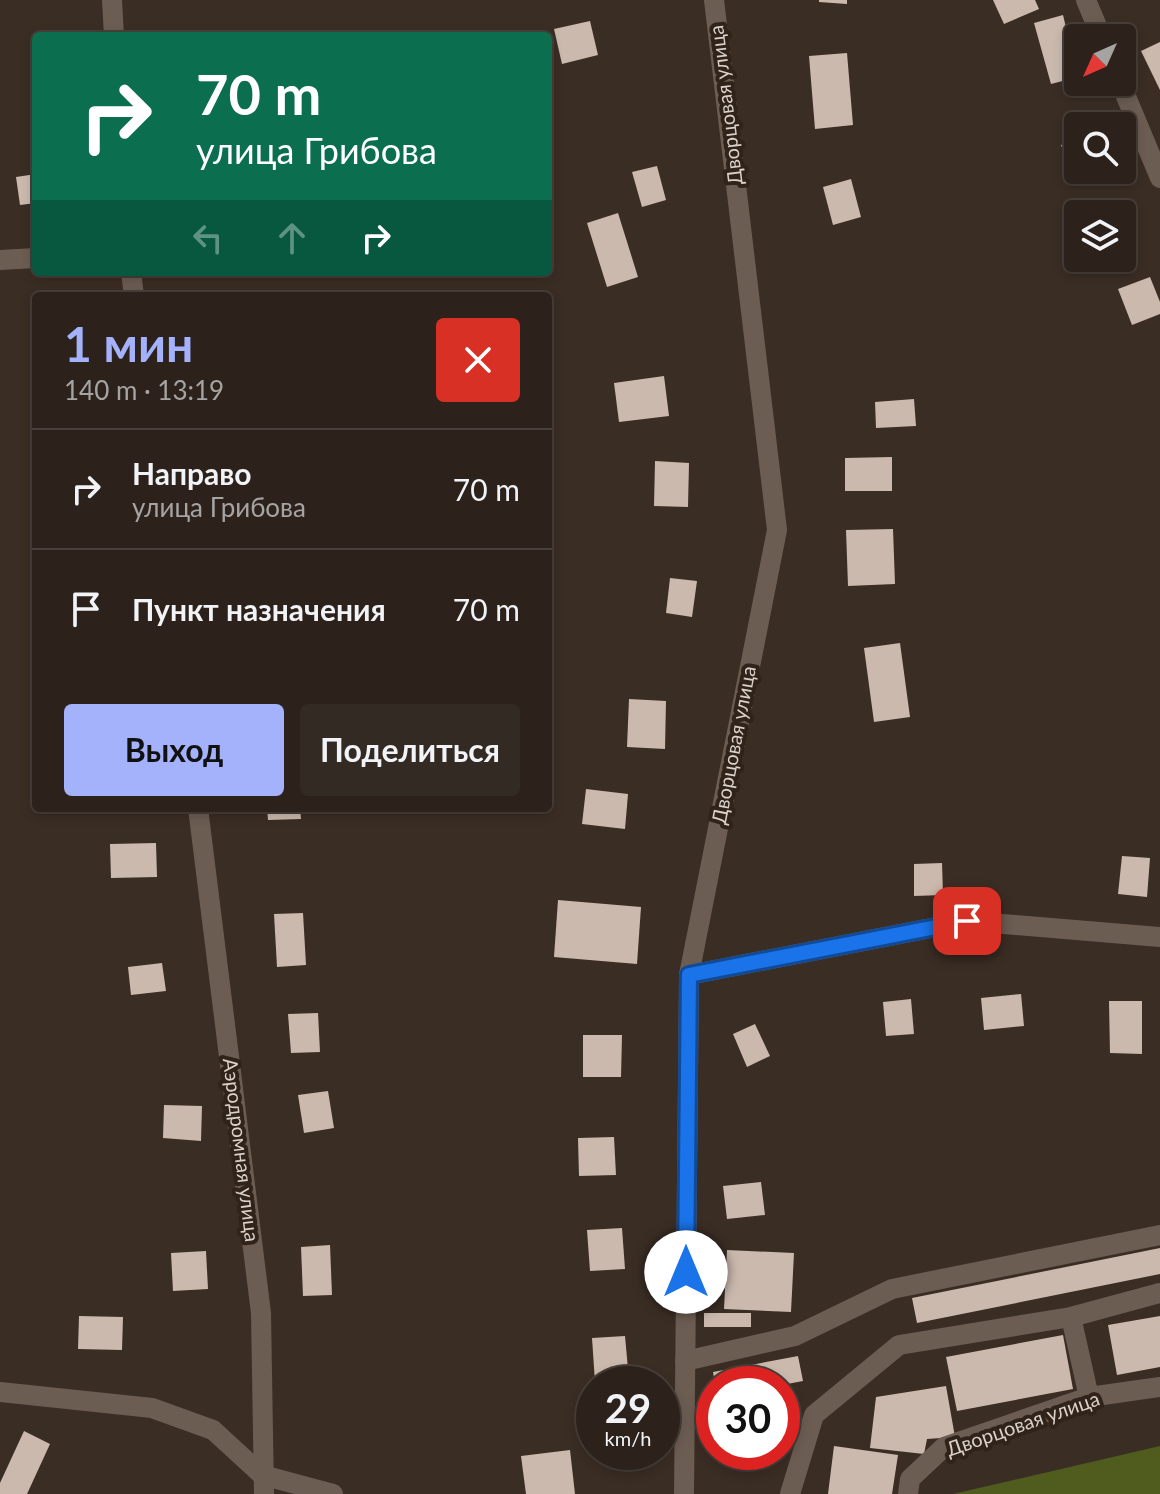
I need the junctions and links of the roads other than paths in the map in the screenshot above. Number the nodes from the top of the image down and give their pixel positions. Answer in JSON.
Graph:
{"nodes":[{"id":1,"x":112,"y":0,"type":"edge"},
{"id":2,"x":714,"y":0,"type":"edge"},
{"id":3,"x":1086,"y":0,"type":"edge"},
{"id":4,"x":1096,"y":24,"type":"edge"},
{"id":5,"x":114,"y":32,"type":"edge"},
{"id":6,"x":1126,"y":96,"type":"edge"},
{"id":7,"x":1160,"y":178,"type":"edge"},
{"id":8,"x":32,"y":258,"type":"edge"},
{"id":9,"x":0,"y":260,"type":"edge"},
{"id":10,"x":198,"y":812,"type":"edge"},
{"id":11,"x":1160,"y":937,"type":"edge"},
{"id":12,"x":689,"y":975,"type":"junction"},
{"id":13,"x":1160,"y":1235,"type":"edge"},
{"id":14,"x":1160,"y":1293,"type":"edge"},
{"id":15,"x":1071,"y":1317,"type":"junction"},
{"id":16,"x":685,"y":1361,"type":"junction"},
{"id":17,"x":1160,"y":1387,"type":"edge"},
{"id":18,"x":0,"y":1392,"type":"edge"},
{"id":19,"x":1089,"y":1397,"type":"junction"},
{"id":20,"x":263,"y":1484,"type":"edge"},
{"id":21,"x":333,"y":1494,"type":"edge"},
{"id":22,"x":684,"y":1494,"type":"edge"},
{"id":23,"x":790,"y":1494,"type":"edge"},
{"id":24,"x":908,"y":1494,"type":"edge"}],
"edges":[{"from":1,"to":5,"type":"street"},
{"from":2,"to":12,"type":"street","name":"Дворцовая улица"},
{"from":3,"to":4,"type":"street"},
{"from":6,"to":7,"type":"street"},
{"from":8,"to":9,"type":"street"},
{"from":10,"to":20,"type":"street","name":"Аэродромная улица"},
{"from":11,"to":12,"type":"street"},
{"from":12,"to":16,"type":"street","name":"Дворцовая улица"},
{"from":13,"to":16,"type":"street"},
{"from":14,"to":15,"type":"street"},
{"from":15,"to":19,"type":"street"},
{"from":15,"to":23,"type":"street"},
{"from":16,"to":22,"type":"street","name":"Дворцовая улица"},
{"from":17,"to":19,"type":"street","name":"Дворцовая улица"},
{"from":18,"to":20,"type":"street"},
{"from":19,"to":24,"type":"street","name":"Дворцовая улица"},
{"from":20,"to":21,"type":"street"}]}
